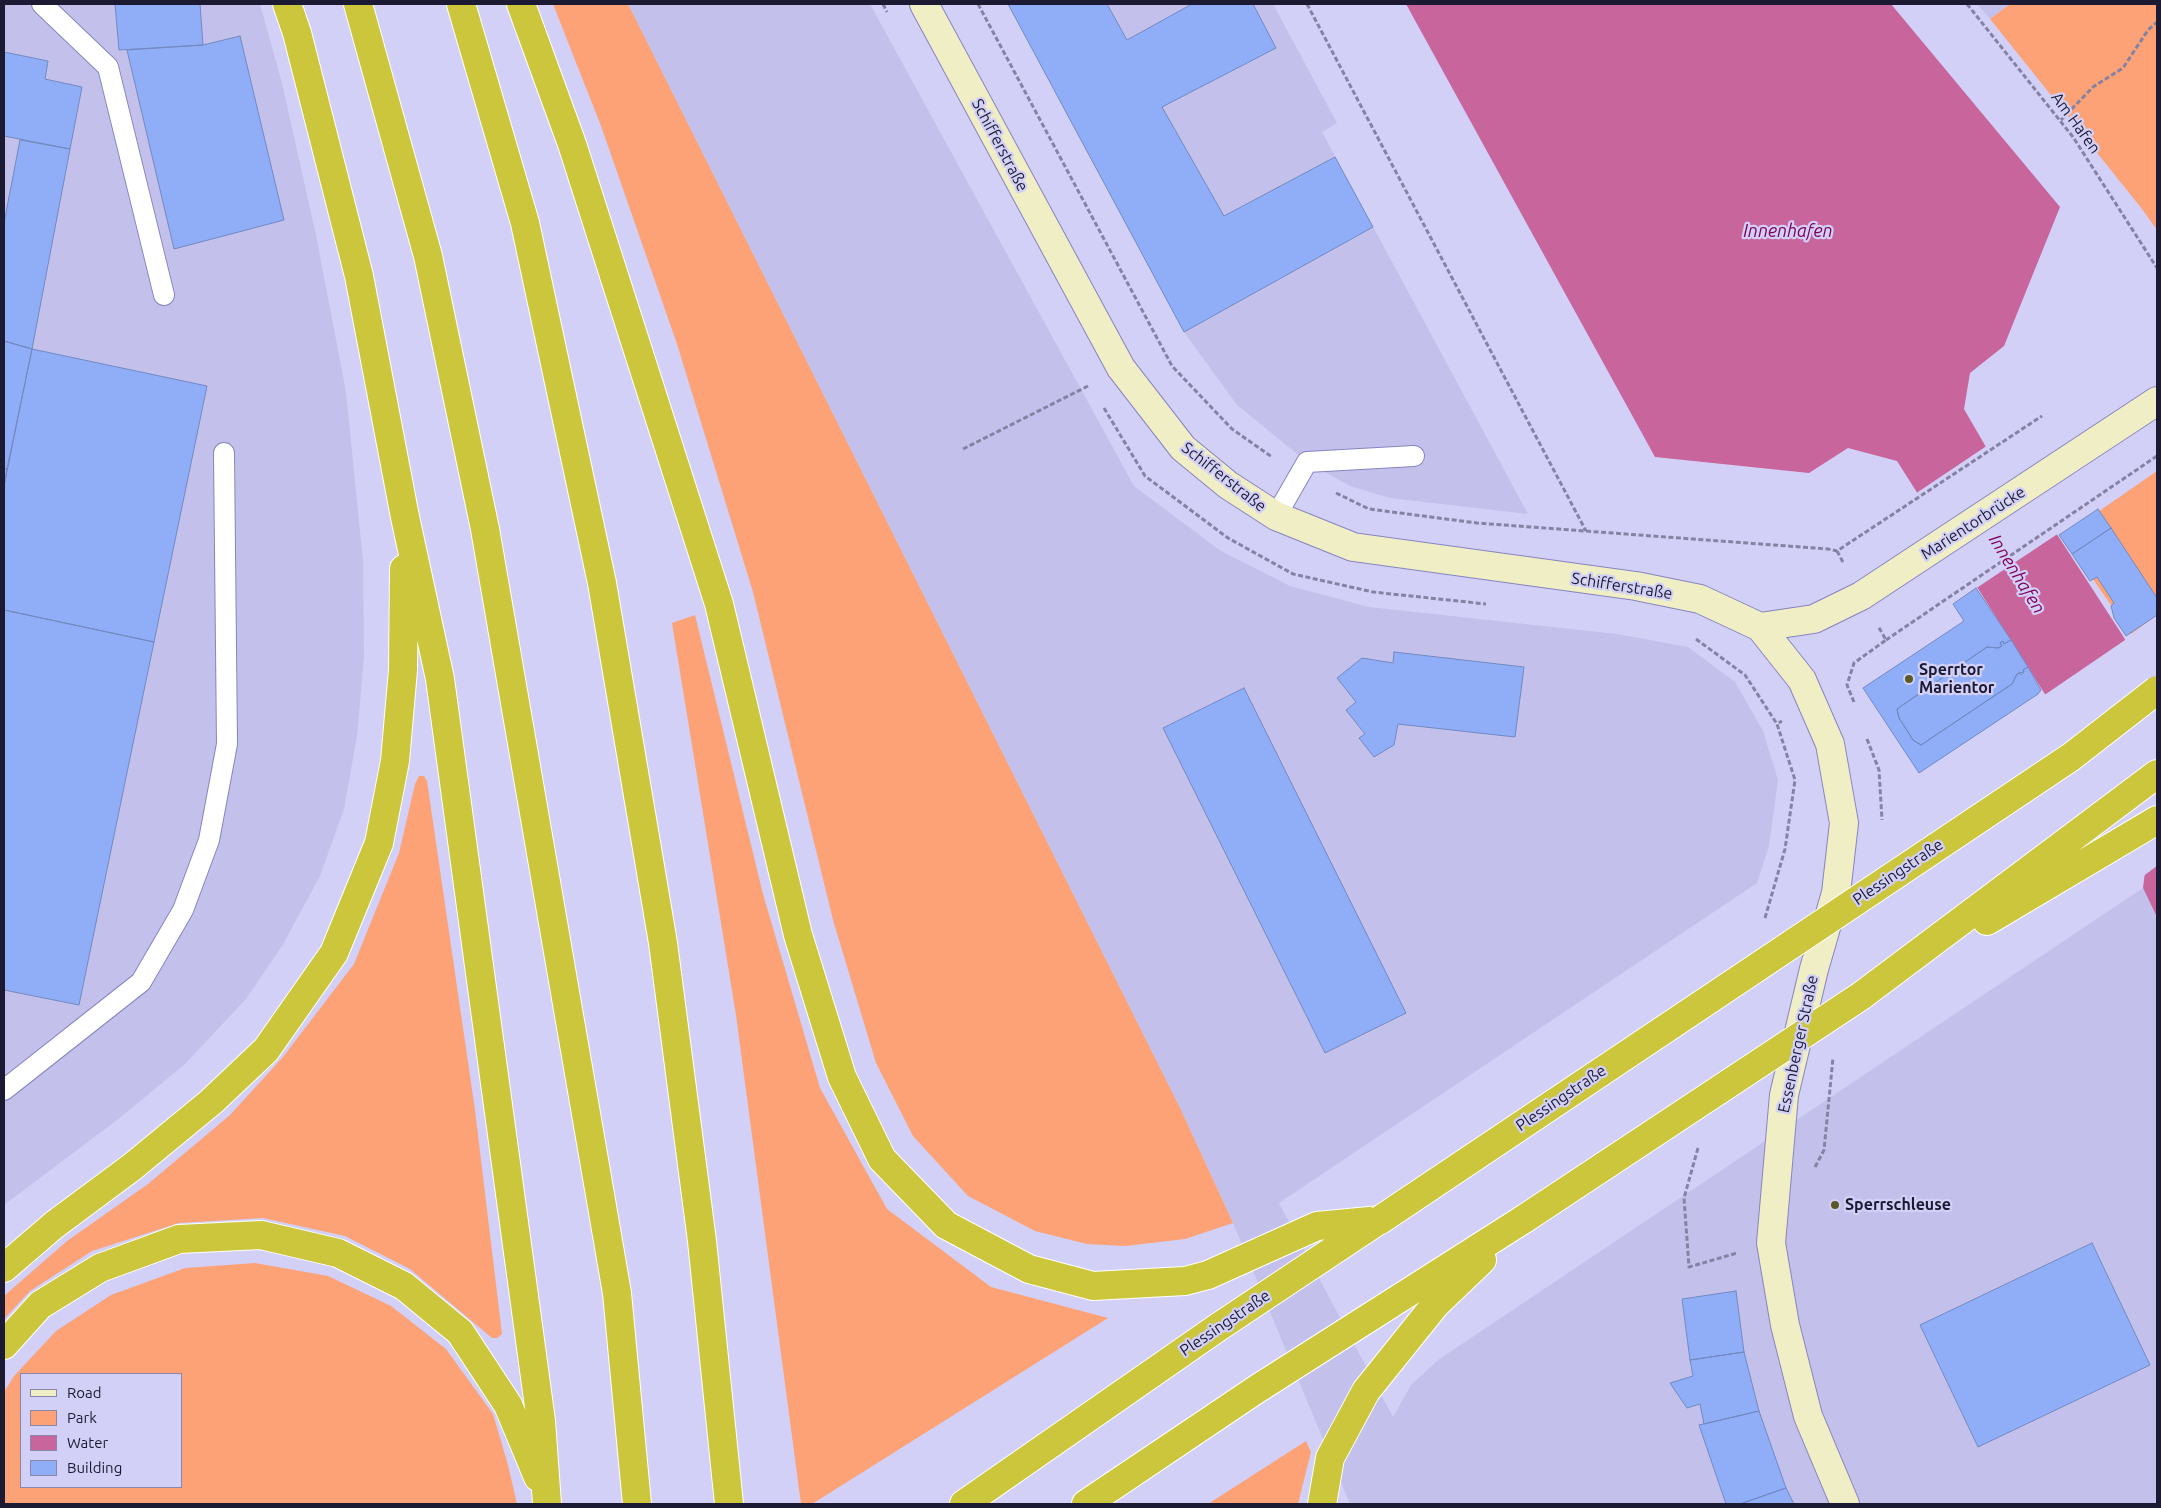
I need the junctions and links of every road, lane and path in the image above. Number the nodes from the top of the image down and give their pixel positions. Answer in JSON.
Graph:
{"nodes":[{"id":1,"x":42,"y":4,"type":"edge"},
{"id":2,"x":287,"y":4,"type":"edge"},
{"id":3,"x":358,"y":4,"type":"edge"},
{"id":4,"x":461,"y":4,"type":"edge"},
{"id":5,"x":521,"y":4,"type":"edge"},
{"id":6,"x":883,"y":4,"type":"edge"},
{"id":7,"x":924,"y":4,"type":"edge"},
{"id":8,"x":978,"y":4,"type":"edge"},
{"id":9,"x":1307,"y":4,"type":"edge"},
{"id":10,"x":1967,"y":4,"type":"edge"},
{"id":11,"x":888,"y":12,"type":"dead end"},
{"id":12,"x":2157,"y":22,"type":"edge"},
{"id":13,"x":2061,"y":120,"type":"junction"},
{"id":14,"x":2156,"y":266,"type":"edge"},
{"id":15,"x":164,"y":294,"type":"dead end"},
{"id":16,"x":1085,"y":377,"type":"dead end"},
{"id":17,"x":1082,"y":390,"type":"dead end"},
{"id":18,"x":1095,"y":394,"type":"dead end"},
{"id":19,"x":2157,"y":401,"type":"edge"},
{"id":20,"x":1100,"y":402,"type":"dead end"},
{"id":21,"x":2042,"y":416,"type":"dead end"},
{"id":22,"x":963,"y":449,"type":"dead end"},
{"id":23,"x":224,"y":453,"type":"dead end"},
{"id":24,"x":1414,"y":456,"type":"dead end"},
{"id":25,"x":2157,"y":456,"type":"edge"},
{"id":26,"x":1299,"y":476,"type":"junction"},
{"id":27,"x":1276,"y":516,"type":"junction"},
{"id":28,"x":405,"y":518,"type":"junction"},
{"id":29,"x":1586,"y":532,"type":"junction"},
{"id":30,"x":1492,"y":605,"type":"dead end"},
{"id":31,"x":1760,"y":627,"type":"junction"},
{"id":32,"x":1693,"y":636,"type":"dead end"},
{"id":33,"x":1886,"y":640,"type":"dead end"},
{"id":34,"x":2157,"y":690,"type":"edge"},
{"id":35,"x":1777,"y":724,"type":"dead end"},
{"id":36,"x":2157,"y":774,"type":"edge"},
{"id":37,"x":2157,"y":820,"type":"edge"},
{"id":38,"x":1861,"y":996,"type":"junction"},
{"id":39,"x":4,"y":1090,"type":"edge"},
{"id":40,"x":1524,"y":1219,"type":"junction"},
{"id":41,"x":1380,"y":1220,"type":"junction"},
{"id":42,"x":4,"y":1268,"type":"edge"},
{"id":43,"x":4,"y":1344,"type":"edge"},
{"id":44,"x":1323,"y":1496,"type":"edge"},
{"id":45,"x":730,"y":1498,"type":"edge"},
{"id":46,"x":547,"y":1502,"type":"edge"},
{"id":47,"x":637,"y":1504,"type":"edge"},
{"id":48,"x":964,"y":1504,"type":"edge"},
{"id":49,"x":1086,"y":1504,"type":"edge"},
{"id":50,"x":1845,"y":1504,"type":"edge"}],
"edges":[{"from":1,"to":15,"type":"lane"},
{"from":2,"to":28,"type":"highway"},
{"from":3,"to":47,"type":"highway"},
{"from":4,"to":45,"type":"highway"},
{"from":5,"to":41,"type":"highway"},
{"from":6,"to":11,"type":"path"},
{"from":7,"to":27,"type":"street","name":"Schifferstraße"},
{"from":8,"to":26,"type":"path"},
{"from":9,"to":29,"type":"path"},
{"from":10,"to":13,"type":"path","name":"Am Hafen"},
{"from":12,"to":13,"type":"path"},
{"from":13,"to":14,"type":"path","name":"Am Hafen"},
{"from":16,"to":18,"type":"path"},
{"from":17,"to":22,"type":"path"},
{"from":19,"to":31,"type":"street","name":"Marientorbrücke"},
{"from":20,"to":30,"type":"path"},
{"from":21,"to":29,"type":"path"},
{"from":23,"to":39,"type":"lane"},
{"from":24,"to":26,"type":"lane"},
{"from":25,"to":33,"type":"path"},
{"from":26,"to":27,"type":"lane"},
{"from":26,"to":29,"type":"path"},
{"from":27,"to":31,"type":"street","name":"Schifferstraße"},
{"from":28,"to":42,"type":"highway"},
{"from":28,"to":46,"type":"highway"},
{"from":31,"to":50,"type":"street","name":"Essenberger Straße"},
{"from":32,"to":35,"type":"path"},
{"from":34,"to":41,"type":"highway","name":"Plessingstraße","bridge":true},
{"from":36,"to":38,"type":"highway"},
{"from":37,"to":38,"type":"highway"},
{"from":38,"to":40,"type":"highway","bridge":true},
{"from":40,"to":44,"type":"highway"},
{"from":40,"to":49,"type":"highway"},
{"from":41,"to":48,"type":"highway","name":"Plessingstraße"},
{"from":43,"to":46,"type":"highway"}]}
